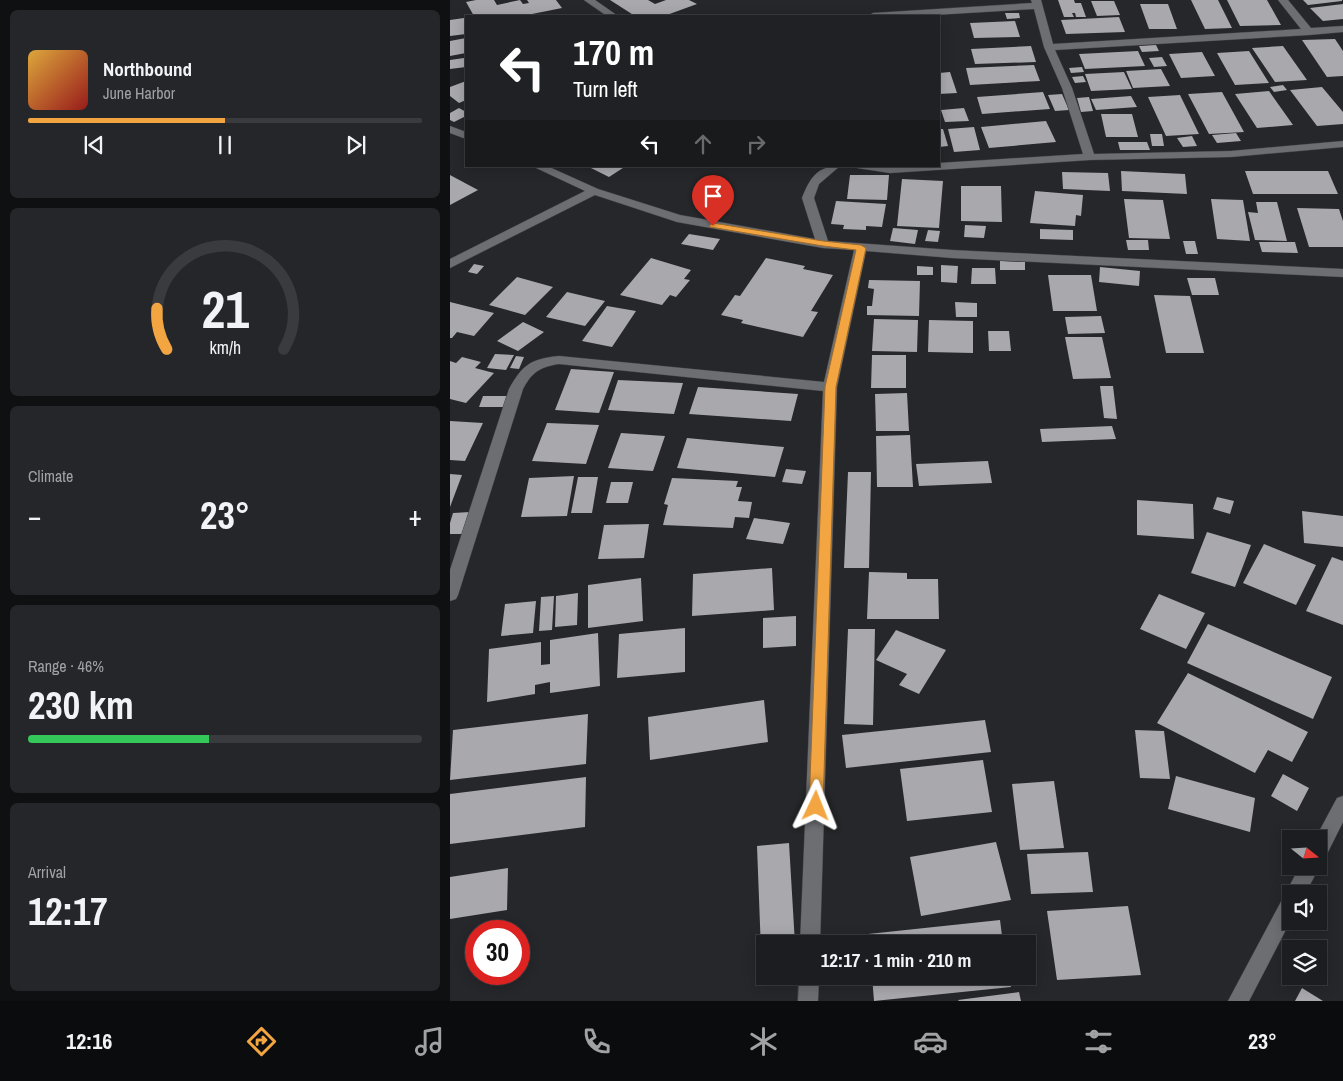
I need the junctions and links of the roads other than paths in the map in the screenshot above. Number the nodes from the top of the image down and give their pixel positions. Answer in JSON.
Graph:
{"nodes":[{"id":1,"x":589,"y":0,"type":"edge"},
{"id":2,"x":1283,"y":0,"type":"edge"},
{"id":3,"x":1037,"y":3,"type":"edge"},
{"id":4,"x":612,"y":15,"type":"edge"},
{"id":5,"x":886,"y":15,"type":"edge"},
{"id":6,"x":1343,"y":29,"type":"edge"},
{"id":7,"x":1309,"y":32,"type":"junction"},
{"id":8,"x":1048,"y":48,"type":"junction"},
{"id":9,"x":450,"y":129,"type":"edge"},
{"id":10,"x":465,"y":136,"type":"edge"},
{"id":11,"x":1343,"y":144,"type":"edge"},
{"id":12,"x":1090,"y":157,"type":"junction"},
{"id":13,"x":539,"y":167,"type":"edge"},
{"id":14,"x":834,"y":167,"type":"edge"},
{"id":15,"x":868,"y":167,"type":"edge"},
{"id":16,"x":936,"y":167,"type":"edge"},
{"id":17,"x":940,"y":167,"type":"edge"},
{"id":18,"x":594,"y":191,"type":"junction"},
{"id":19,"x":823,"y":244,"type":"junction"},
{"id":20,"x":861,"y":248,"type":"junction"},
{"id":21,"x":450,"y":264,"type":"edge"},
{"id":22,"x":1343,"y":273,"type":"edge"},
{"id":23,"x":830,"y":387,"type":"junction"},
{"id":24,"x":450,"y":595,"type":"edge"},
{"id":25,"x":1343,"y":804,"type":"edge"},
{"id":26,"x":1328,"y":833,"type":"edge"},
{"id":27,"x":1282,"y":918,"type":"edge"},
{"id":28,"x":810,"y":935,"type":"edge"},
{"id":29,"x":809,"y":985,"type":"edge"},
{"id":30,"x":808,"y":1001,"type":"edge"},
{"id":31,"x":1238,"y":1001,"type":"edge"}],
"edges":[{"from":1,"to":4,"type":"street"},
{"from":2,"to":7,"type":"street"},
{"from":3,"to":5,"type":"street"},
{"from":3,"to":8,"type":"street"},
{"from":6,"to":7,"type":"street"},
{"from":7,"to":8,"type":"street"},
{"from":8,"to":12,"type":"street"},
{"from":9,"to":10,"type":"street"},
{"from":11,"to":12,"type":"street"},
{"from":12,"to":17,"type":"street"},
{"from":13,"to":18,"type":"street"},
{"from":14,"to":19,"type":"street"},
{"from":15,"to":16,"type":"street"},
{"from":18,"to":19,"type":"street"},
{"from":18,"to":21,"type":"street"},
{"from":19,"to":20,"type":"street"},
{"from":20,"to":22,"type":"street"},
{"from":20,"to":23,"type":"street"},
{"from":23,"to":24,"type":"street"},
{"from":23,"to":28,"type":"street"},
{"from":25,"to":26,"type":"street"},
{"from":27,"to":31,"type":"street"},
{"from":29,"to":30,"type":"street"}]}
